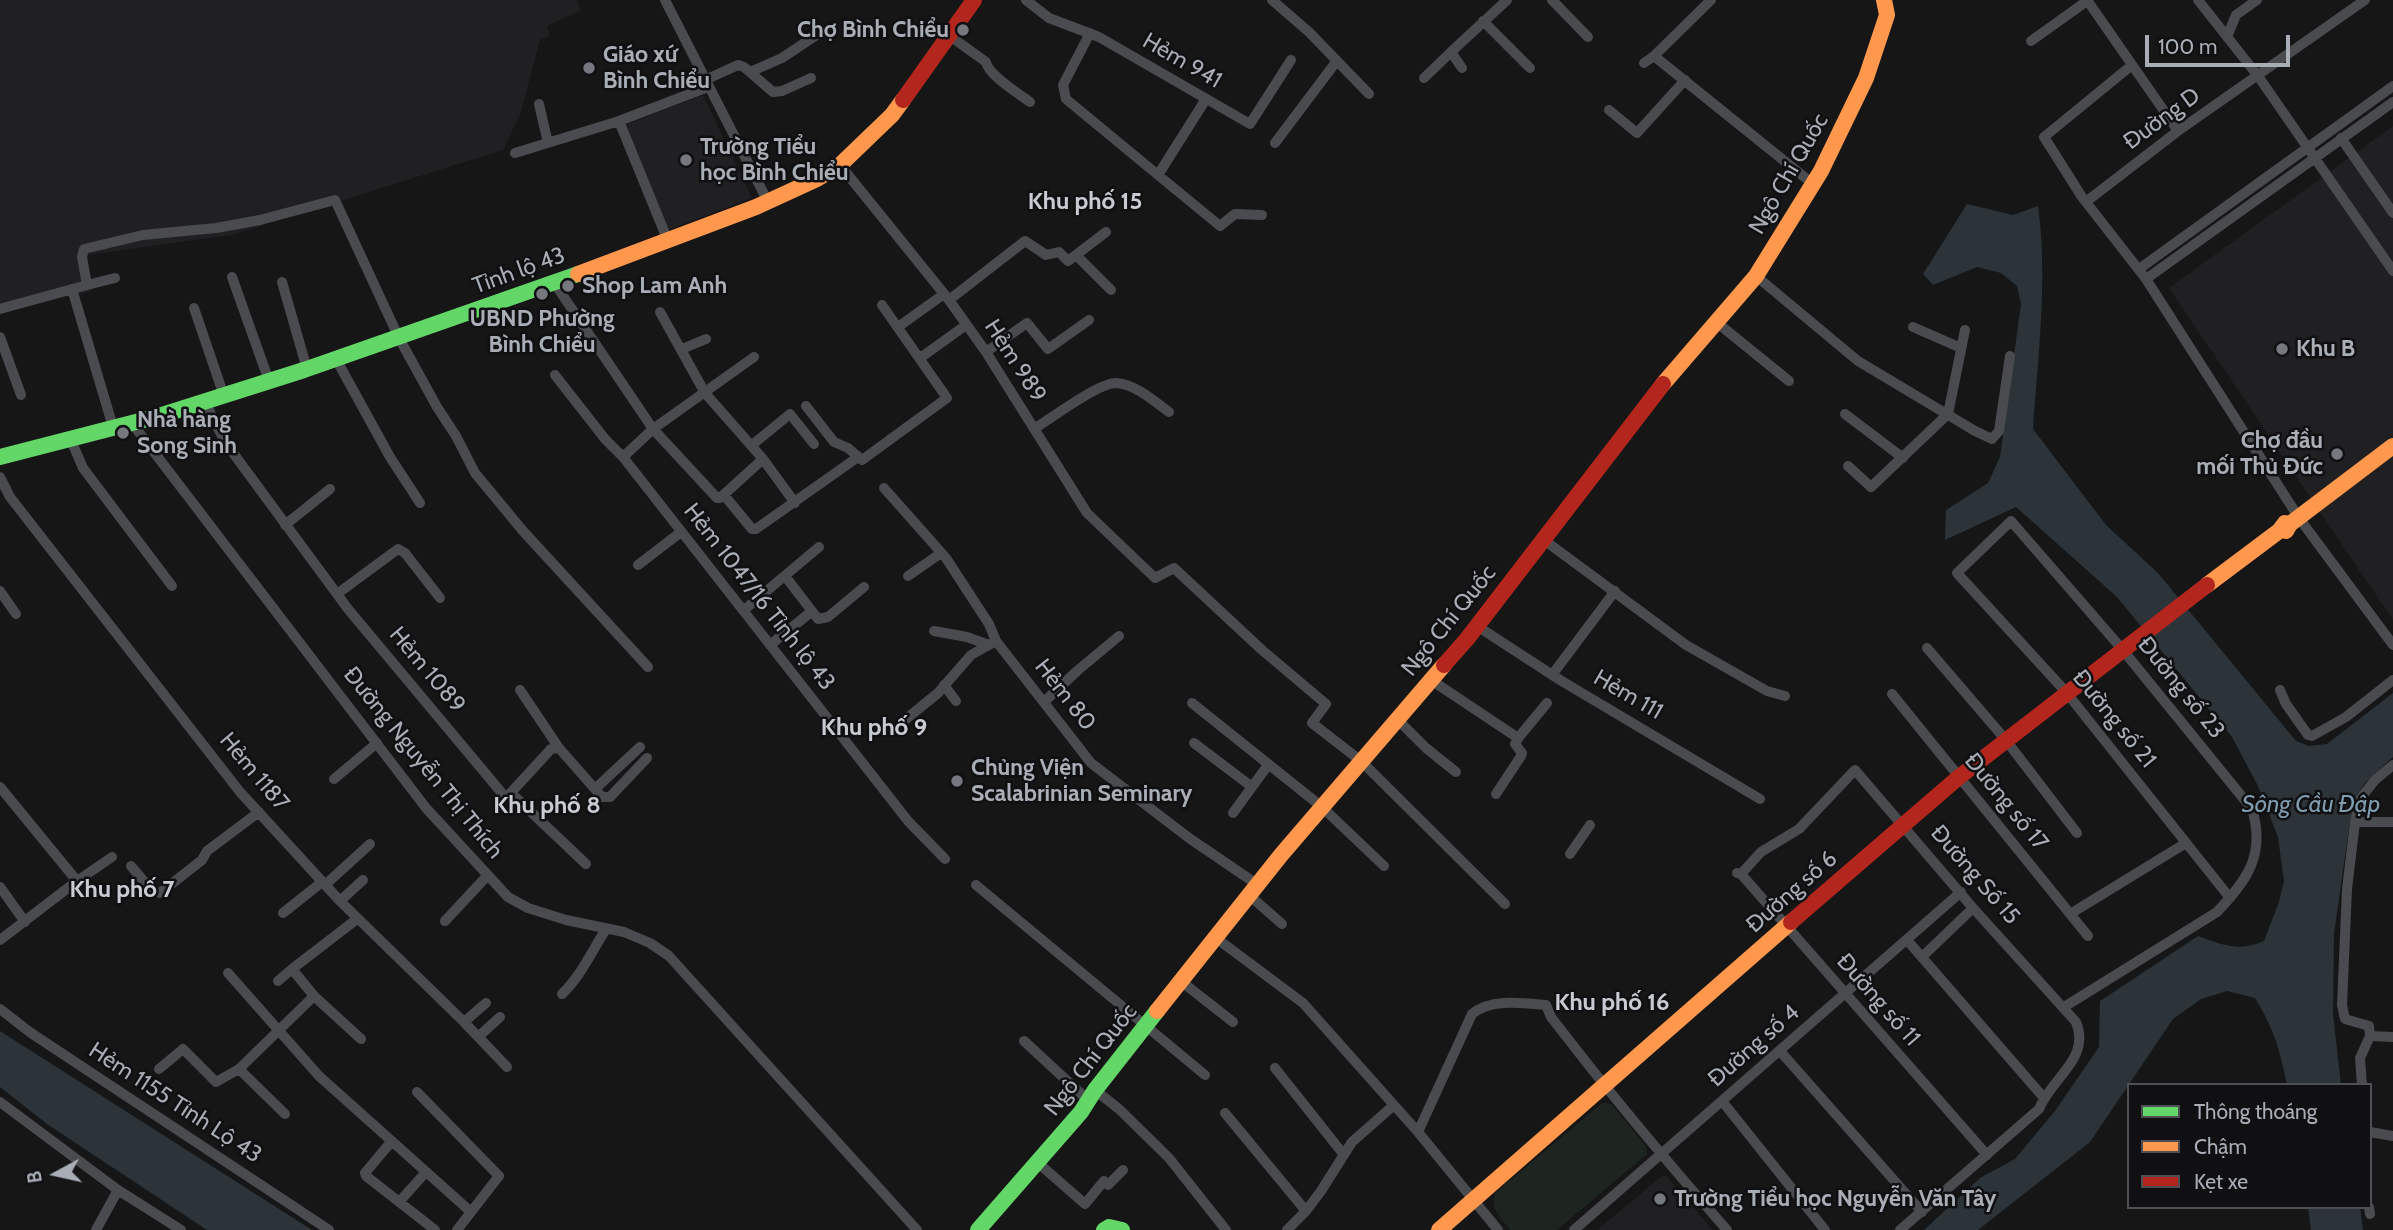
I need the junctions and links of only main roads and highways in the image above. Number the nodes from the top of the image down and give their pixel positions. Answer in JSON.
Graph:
{"nodes":[{"id":1,"x":974,"y":0,"type":"edge"},
{"id":2,"x":1884,"y":0,"type":"edge"},
{"id":3,"x":2393,"y":446,"type":"edge"},
{"id":4,"x":0,"y":457,"type":"edge"},
{"id":5,"x":978,"y":1230,"type":"edge"},
{"id":6,"x":1104,"y":1230,"type":"edge"},
{"id":7,"x":1122,"y":1230,"type":"edge"},
{"id":8,"x":1439,"y":1230,"type":"edge"}],
"edges":[{"from":1,"to":4,"type":"main road","name":"Tỉnh lộ 43"},
{"from":2,"to":5,"type":"main road","name":"Ngô Chí Quốc"},
{"from":3,"to":8,"type":"main road","name":"Đường số 6"},
{"from":6,"to":7,"type":"main road"}]}
